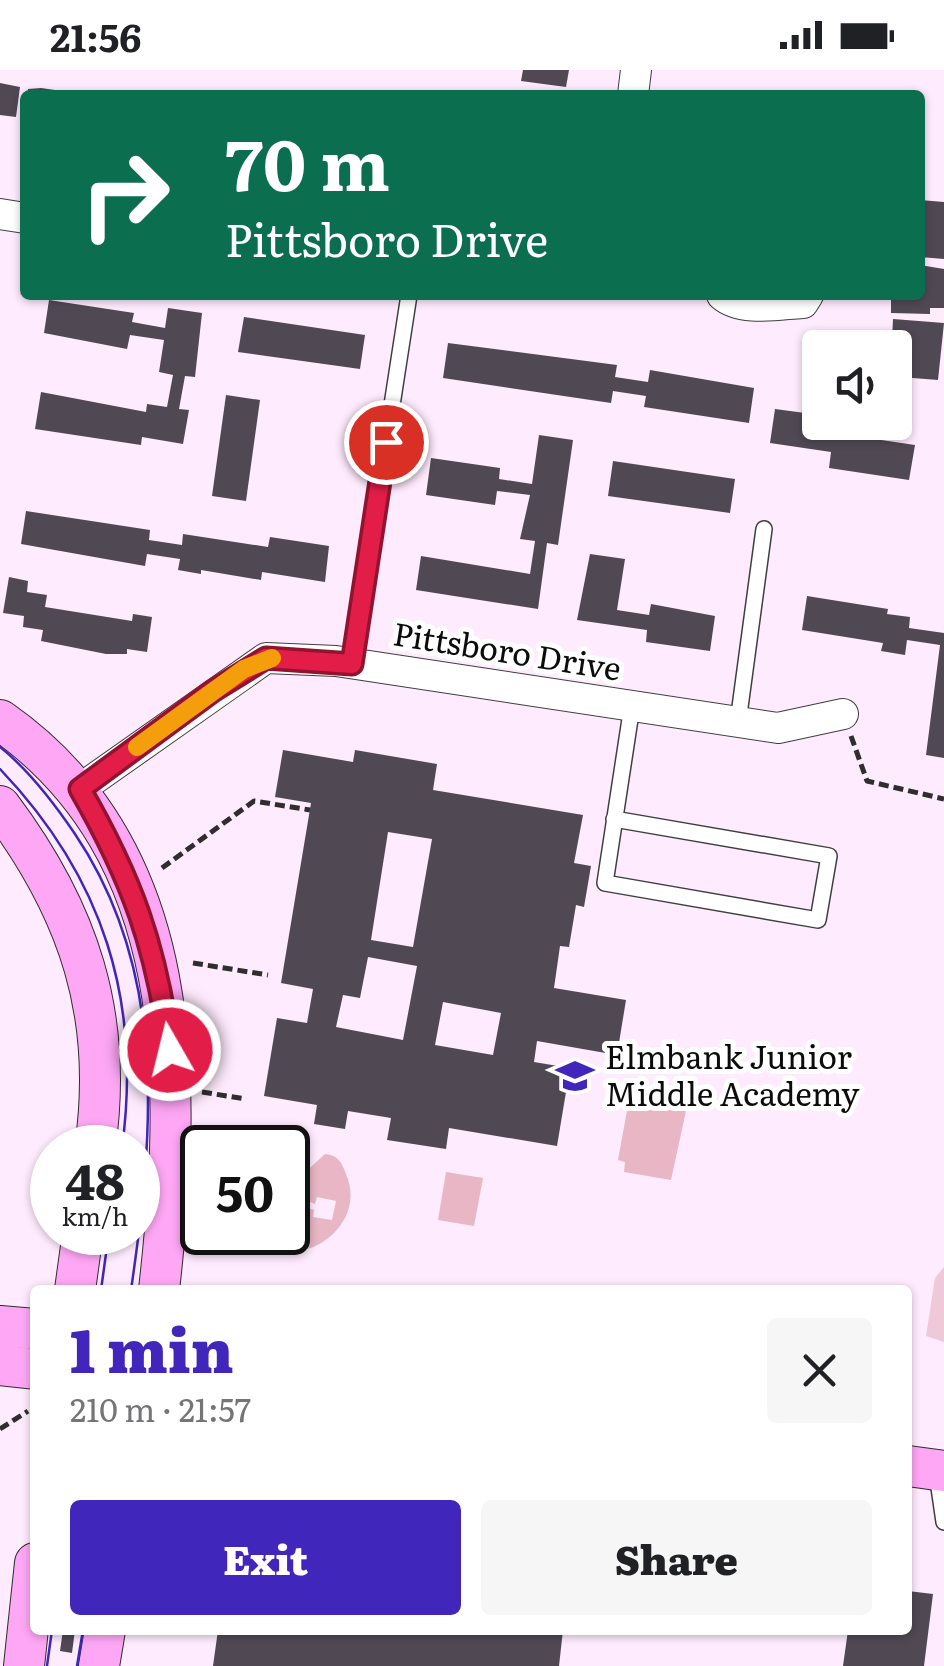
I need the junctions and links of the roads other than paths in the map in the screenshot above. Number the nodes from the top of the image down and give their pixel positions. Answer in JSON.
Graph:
{"nodes":[{"id":1,"x":408,"y":300,"type":"edge"},
{"id":2,"x":728,"y":300,"type":"edge"},
{"id":3,"x":805,"y":300,"type":"edge"},
{"id":4,"x":764,"y":530,"type":"dead end"},
{"id":5,"x":352,"y":664,"type":"junction"},
{"id":6,"x":632,"y":706,"type":"junction"},
{"id":7,"x":843,"y":714,"type":"road end"},
{"id":8,"x":0,"y":720,"type":"edge"},
{"id":9,"x":738,"y":722,"type":"junction"},
{"id":10,"x":80,"y":789,"type":"junction"},
{"id":11,"x":0,"y":806,"type":"edge"},
{"id":12,"x":614,"y":819,"type":"junction"},
{"id":13,"x":97,"y":1125,"type":"edge"},
{"id":14,"x":80,"y":1255,"type":"edge"},
{"id":15,"x":76,"y":1285,"type":"edge"},
{"id":16,"x":159,"y":1285,"type":"edge"},
{"id":17,"x":0,"y":1326,"type":"edge"},
{"id":18,"x":30,"y":1329,"type":"edge"},
{"id":19,"x":0,"y":1365,"type":"edge"},
{"id":20,"x":30,"y":1368,"type":"edge"},
{"id":21,"x":929,"y":1469,"type":"edge"},
{"id":22,"x":944,"y":1522,"type":"edge"},
{"id":23,"x":30,"y":1610,"type":"edge"},
{"id":24,"x":104,"y":1635,"type":"edge"},
{"id":25,"x":24,"y":1666,"type":"edge"},
{"id":26,"x":100,"y":1666,"type":"edge"}],
"edges":[{"from":1,"to":5,"type":"lane"},
{"from":2,"to":3,"type":"street"},
{"from":4,"to":9,"type":"lane"},
{"from":5,"to":6,"type":"street","name":"Pittsboro Drive"},
{"from":5,"to":10,"type":"street","name":"Pittsboro Drive"},
{"from":6,"to":9,"type":"street","name":"Pittsboro Drive"},
{"from":6,"to":12,"type":"lane"},
{"from":7,"to":9,"type":"street","name":"Pittsboro Drive"},
{"from":8,"to":10,"type":"main road"},
{"from":10,"to":16,"type":"main road"},
{"from":11,"to":13,"type":"main road"},
{"from":12,"to":12,"type":"lane"},
{"from":14,"to":15,"type":"main road"},
{"from":17,"to":18,"type":"main road"},
{"from":19,"to":20,"type":"main road"},
{"from":21,"to":22,"type":"lane"},
{"from":23,"to":25,"type":"main road"},
{"from":24,"to":26,"type":"main road"}]}
